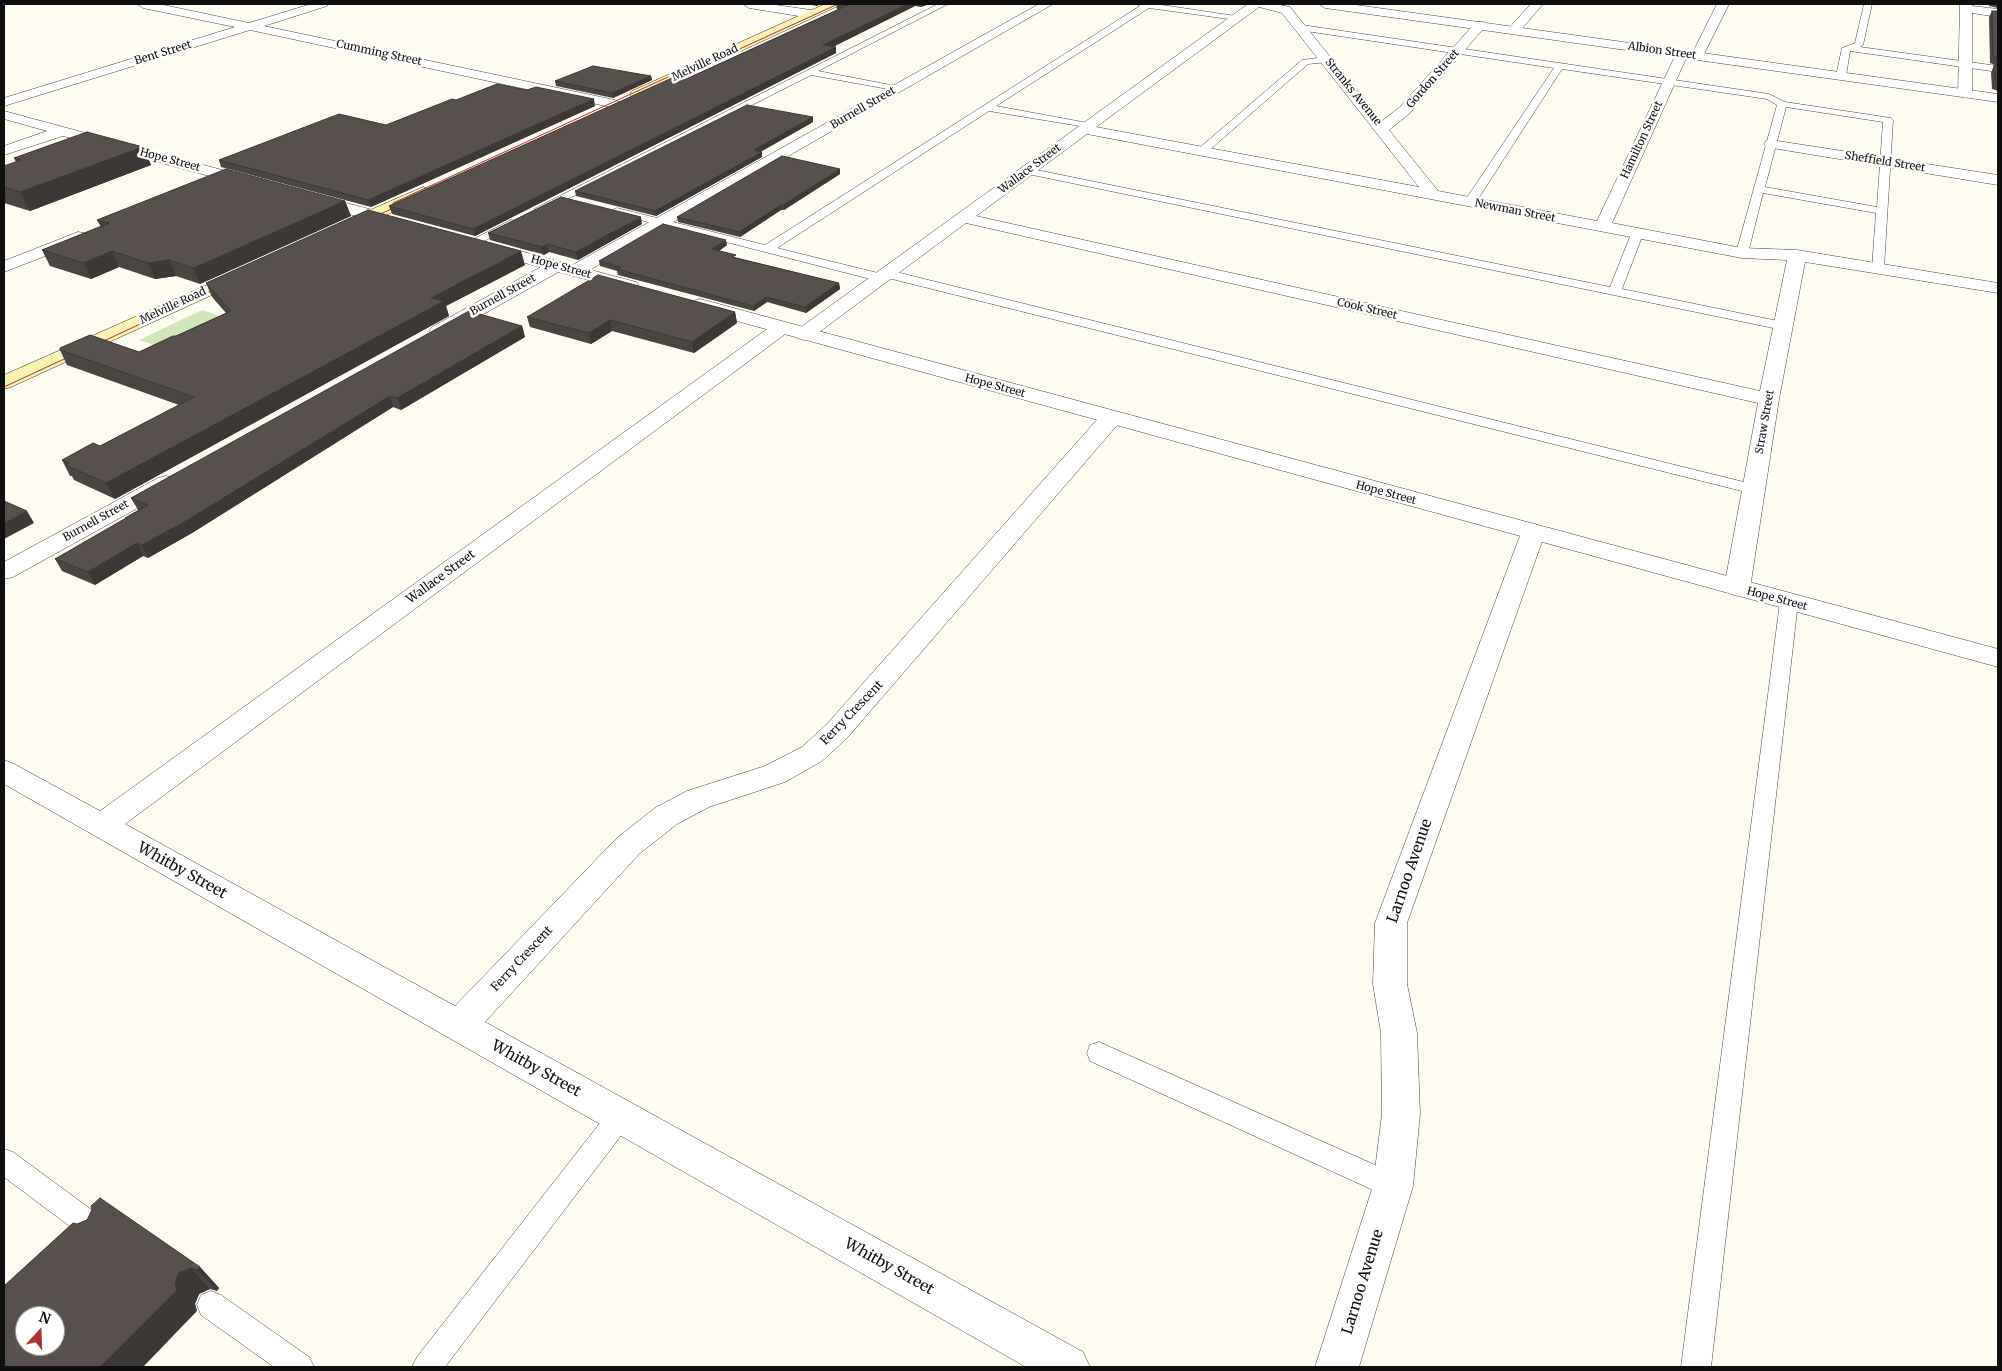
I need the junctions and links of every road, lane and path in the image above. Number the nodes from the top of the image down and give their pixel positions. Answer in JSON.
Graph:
{"nodes":[{"id":1,"x":143,"y":4,"type":"edge"},
{"id":2,"x":323,"y":4,"type":"edge"},
{"id":3,"x":749,"y":4,"type":"edge"},
{"id":4,"x":834,"y":4,"type":"edge"},
{"id":5,"x":944,"y":4,"type":"edge"},
{"id":6,"x":1046,"y":4,"type":"edge"},
{"id":7,"x":1144,"y":4,"type":"edge"},
{"id":8,"x":1255,"y":4,"type":"edge"},
{"id":9,"x":1262,"y":4,"type":"edge"},
{"id":10,"x":1325,"y":4,"type":"edge"},
{"id":11,"x":1537,"y":4,"type":"edge"},
{"id":12,"x":1723,"y":4,"type":"edge"},
{"id":13,"x":1868,"y":4,"type":"edge"},
{"id":14,"x":1349,"y":5,"type":"edge"},
{"id":15,"x":173,"y":6,"type":"edge"},
{"id":16,"x":1966,"y":6,"type":"edge"},
{"id":17,"x":1998,"y":12,"type":"edge"},
{"id":18,"x":811,"y":14,"type":"junction"},
{"id":19,"x":1236,"y":18,"type":"junction"},
{"id":20,"x":256,"y":24,"type":"junction"},
{"id":21,"x":1480,"y":25,"type":"junction"},
{"id":22,"x":1302,"y":28,"type":"junction"},
{"id":23,"x":1514,"y":30,"type":"junction"},
{"id":24,"x":1846,"y":48,"type":"junction"},
{"id":25,"x":1457,"y":51,"type":"junction"},
{"id":26,"x":1690,"y":55,"type":"junction"},
{"id":27,"x":1326,"y":60,"type":"junction"},
{"id":28,"x":1965,"y":64,"type":"junction"},
{"id":29,"x":1560,"y":66,"type":"junction"},
{"id":30,"x":1998,"y":69,"type":"edge"},
{"id":31,"x":808,"y":72,"type":"junction"},
{"id":32,"x":1841,"y":76,"type":"junction"},
{"id":33,"x":1669,"y":82,"type":"junction"},
{"id":34,"x":896,"y":89,"type":"junction"},
{"id":35,"x":1965,"y":94,"type":"junction"},
{"id":36,"x":1998,"y":98,"type":"edge"},
{"id":37,"x":621,"y":101,"type":"junction"},
{"id":38,"x":4,"y":102,"type":"edge"},
{"id":39,"x":1782,"y":104,"type":"junction"},
{"id":40,"x":989,"y":108,"type":"junction"},
{"id":41,"x":597,"y":112,"type":"edge"},
{"id":42,"x":4,"y":115,"type":"edge"},
{"id":43,"x":1086,"y":128,"type":"junction"},
{"id":44,"x":1382,"y":128,"type":"junction"},
{"id":45,"x":63,"y":131,"type":"junction"},
{"id":46,"x":1771,"y":144,"type":"junction"},
{"id":47,"x":4,"y":151,"type":"edge"},
{"id":48,"x":1202,"y":151,"type":"junction"},
{"id":49,"x":1885,"y":162,"type":"junction"},
{"id":50,"x":1027,"y":171,"type":"junction"},
{"id":51,"x":230,"y":177,"type":"junction"},
{"id":52,"x":1998,"y":180,"type":"edge"},
{"id":53,"x":209,"y":185,"type":"edge"},
{"id":54,"x":438,"y":185,"type":"edge"},
{"id":55,"x":266,"y":186,"type":"edge"},
{"id":56,"x":1759,"y":189,"type":"junction"},
{"id":57,"x":293,"y":194,"type":"edge"},
{"id":58,"x":1433,"y":195,"type":"junction"},
{"id":59,"x":561,"y":198,"type":"junction"},
{"id":60,"x":580,"y":202,"type":"edge"},
{"id":61,"x":1470,"y":202,"type":"junction"},
{"id":62,"x":608,"y":209,"type":"edge"},
{"id":63,"x":1882,"y":211,"type":"junction"},
{"id":64,"x":371,"y":215,"type":"junction"},
{"id":65,"x":964,"y":218,"type":"junction"},
{"id":66,"x":661,"y":223,"type":"junction"},
{"id":67,"x":406,"y":225,"type":"edge"},
{"id":68,"x":1602,"y":227,"type":"junction"},
{"id":69,"x":93,"y":231,"type":"edge"},
{"id":70,"x":330,"y":234,"type":"edge"},
{"id":71,"x":1638,"y":234,"type":"junction"},
{"id":72,"x":463,"y":240,"type":"joint"},
{"id":73,"x":768,"y":248,"type":"junction"},
{"id":74,"x":1742,"y":253,"type":"junction"},
{"id":75,"x":1797,"y":255,"type":"junction"},
{"id":76,"x":4,"y":267,"type":"edge"},
{"id":77,"x":258,"y":267,"type":"edge"},
{"id":78,"x":1878,"y":268,"type":"junction"},
{"id":79,"x":566,"y":269,"type":"junction"},
{"id":80,"x":885,"y":276,"type":"junction"},
{"id":81,"x":1947,"y":280,"type":"junction"},
{"id":82,"x":1998,"y":288,"type":"edge"},
{"id":83,"x":1615,"y":291,"type":"junction"},
{"id":84,"x":650,"y":292,"type":"edge"},
{"id":85,"x":1998,"y":292,"type":"edge"},
{"id":86,"x":678,"y":299,"type":"edge"},
{"id":87,"x":1783,"y":326,"type":"junction"},
{"id":88,"x":781,"y":328,"type":"junction"},
{"id":89,"x":804,"y":334,"type":"junction"},
{"id":90,"x":421,"y":341,"type":"edge"},
{"id":91,"x":4,"y":383,"type":"edge"},
{"id":92,"x":1769,"y":398,"type":"junction"},
{"id":93,"x":1111,"y":418,"type":"junction"},
{"id":94,"x":181,"y":475,"type":"edge"},
{"id":95,"x":1754,"y":489,"type":"junction"},
{"id":96,"x":1533,"y":533,"type":"junction"},
{"id":97,"x":4,"y":572,"type":"edge"},
{"id":98,"x":1736,"y":588,"type":"junction"},
{"id":99,"x":1789,"y":602,"type":"junction"},
{"id":100,"x":1994,"y":658,"type":"edge"},
{"id":101,"x":4,"y":771,"type":"edge"},
{"id":102,"x":101,"y":826,"type":"junction"},
{"id":103,"x":459,"y":1026,"type":"junction"},
{"id":104,"x":1099,"y":1053,"type":"dead end"},
{"id":105,"x":620,"y":1117,"type":"junction"},
{"id":106,"x":4,"y":1161,"type":"edge"},
{"id":107,"x":1393,"y":1186,"type":"junction"},
{"id":108,"x":98,"y":1231,"type":"edge"},
{"id":109,"x":211,"y":1304,"type":"dead end"},
{"id":110,"x":299,"y":1367,"type":"edge"},
{"id":111,"x":427,"y":1367,"type":"edge"},
{"id":112,"x":1068,"y":1367,"type":"edge"},
{"id":113,"x":1337,"y":1367,"type":"edge"},
{"id":114,"x":1696,"y":1367,"type":"edge"}],
"edges":[{"from":1,"to":15,"type":"street","name":"Cumming Street"},
{"from":2,"to":20,"type":"street","name":"Bent Street"},
{"from":3,"to":18,"type":"street"},
{"from":4,"to":18,"type":"main road","name":"Melville Road"},
{"from":5,"to":31,"type":"lane"},
{"from":6,"to":34,"type":"street","name":"Burnell Street"},
{"from":7,"to":19,"type":"lane"},
{"from":7,"to":40,"type":"lane"},
{"from":8,"to":19,"type":"street","name":"Wallace Street"},
{"from":9,"to":22,"type":"street","name":"Stranks Avenue"},
{"from":10,"to":14,"type":"street","name":"Albion Street"},
{"from":11,"to":23,"type":"street"},
{"from":12,"to":26,"type":"street","name":"Hamilton Street"},
{"from":13,"to":24,"type":"lane"},
{"from":14,"to":21,"type":"street","name":"Albion Street"},
{"from":15,"to":20,"type":"street","name":"Cumming Street"},
{"from":16,"to":17,"type":"street"},
{"from":16,"to":28,"type":"street"},
{"from":18,"to":37,"type":"main road","name":"Melville Road"},
{"from":19,"to":43,"type":"street","name":"Wallace Street"},
{"from":20,"to":37,"type":"street","name":"Cumming Street"},
{"from":20,"to":38,"type":"street","name":"Bent Street"},
{"from":21,"to":23,"type":"street","name":"Albion Street"},
{"from":21,"to":25,"type":"street","name":"Gordon Street"},
{"from":22,"to":25,"type":"lane"},
{"from":22,"to":27,"type":"street","name":"Stranks Avenue"},
{"from":23,"to":26,"type":"street","name":"Albion Street"},
{"from":24,"to":28,"type":"lane"},
{"from":24,"to":32,"type":"lane"},
{"from":25,"to":29,"type":"lane"},
{"from":25,"to":44,"type":"street","name":"Gordon Street"},
{"from":26,"to":32,"type":"street","name":"Albion Street"},
{"from":26,"to":33,"type":"street","name":"Hamilton Street"},
{"from":27,"to":44,"type":"street","name":"Stranks Avenue"},
{"from":27,"to":48,"type":"lane"},
{"from":28,"to":30,"type":"lane"},
{"from":28,"to":35,"type":"street"},
{"from":29,"to":33,"type":"lane"},
{"from":29,"to":61,"type":"lane"},
{"from":31,"to":34,"type":"lane"},
{"from":31,"to":59,"type":"lane"},
{"from":32,"to":35,"type":"street","name":"Albion Street"},
{"from":33,"to":39,"type":"lane"},
{"from":33,"to":68,"type":"street","name":"Hamilton Street"},
{"from":34,"to":66,"type":"street","name":"Burnell Street"},
{"from":35,"to":36,"type":"street","name":"Albion Street"},
{"from":37,"to":41,"type":"main road","name":"Melville Road"},
{"from":39,"to":46,"type":"lane"},
{"from":39,"to":49,"type":"lane"},
{"from":40,"to":43,"type":"lane"},
{"from":40,"to":73,"type":"lane"},
{"from":42,"to":45,"type":"street","name":"Hope Street"},
{"from":43,"to":48,"type":"street","name":"Newman Street"},
{"from":43,"to":50,"type":"street","name":"Wallace Street"},
{"from":44,"to":58,"type":"street","name":"Stranks Avenue"},
{"from":45,"to":47,"type":"street"},
{"from":45,"to":51,"type":"street","name":"Hope Street"},
{"from":46,"to":49,"type":"street","name":"Sheffield Street"},
{"from":46,"to":56,"type":"lane"},
{"from":48,"to":58,"type":"street","name":"Newman Street"},
{"from":49,"to":52,"type":"street","name":"Sheffield Street"},
{"from":49,"to":63,"type":"lane"},
{"from":50,"to":65,"type":"street","name":"Wallace Street"},
{"from":50,"to":83,"type":"lane"},
{"from":51,"to":53,"type":"street"},
{"from":51,"to":55,"type":"street","name":"Hope Street"},
{"from":54,"to":64,"type":"main road"},
{"from":56,"to":63,"type":"lane"},
{"from":56,"to":74,"type":"lane"},
{"from":57,"to":64,"type":"street"},
{"from":58,"to":61,"type":"street","name":"Newman Street"},
{"from":59,"to":60,"type":"lane"},
{"from":59,"to":72,"type":"lane"},
{"from":61,"to":68,"type":"street","name":"Newman Street"},
{"from":62,"to":66,"type":"lane"},
{"from":63,"to":78,"type":"lane"},
{"from":64,"to":67,"type":"street"},
{"from":64,"to":70,"type":"main road"},
{"from":65,"to":80,"type":"street","name":"Wallace Street"},
{"from":65,"to":92,"type":"street","name":"Cook Street"},
{"from":66,"to":73,"type":"lane"},
{"from":66,"to":79,"type":"street","name":"Burnell Street"},
{"from":68,"to":71,"type":"street","name":"Newman Street"},
{"from":69,"to":76,"type":"street"},
{"from":71,"to":74,"type":"street","name":"Newman Street"},
{"from":71,"to":83,"type":"lane"},
{"from":72,"to":79,"type":"street","name":"Hope Street"},
{"from":73,"to":80,"type":"lane"},
{"from":74,"to":75,"type":"street","name":"Newman Street"},
{"from":75,"to":78,"type":"street","name":"Newman Street"},
{"from":75,"to":87,"type":"street","name":"Straw Street"},
{"from":77,"to":91,"type":"main road","name":"Melville Road"},
{"from":78,"to":81,"type":"street","name":"Newman Street"},
{"from":79,"to":84,"type":"street","name":"Hope Street"},
{"from":79,"to":90,"type":"street","name":"Burnell Street"},
{"from":80,"to":89,"type":"street","name":"Wallace Street"},
{"from":80,"to":95,"type":"lane"},
{"from":81,"to":82,"type":"street","name":"Newman Street"},
{"from":81,"to":85,"type":"street","name":"Newman Street"},
{"from":83,"to":87,"type":"lane"},
{"from":86,"to":88,"type":"street","name":"Hope Street"},
{"from":87,"to":92,"type":"street","name":"Straw Street"},
{"from":88,"to":89,"type":"street","name":"Hope Street"},
{"from":88,"to":102,"type":"street","name":"Wallace Street"},
{"from":89,"to":93,"type":"street","name":"Hope Street"},
{"from":92,"to":95,"type":"street","name":"Straw Street"},
{"from":93,"to":96,"type":"street","name":"Hope Street"},
{"from":93,"to":103,"type":"street","name":"Ferry Crescent"},
{"from":94,"to":97,"type":"street","name":"Burnell Street"},
{"from":95,"to":98,"type":"street","name":"Straw Street"},
{"from":96,"to":98,"type":"street","name":"Hope Street"},
{"from":96,"to":107,"type":"street","name":"Larnoo Avenue"},
{"from":98,"to":99,"type":"street","name":"Hope Street"},
{"from":99,"to":100,"type":"street","name":"Hope Street"},
{"from":99,"to":114,"type":"lane"},
{"from":101,"to":102,"type":"street","name":"Whitby Street"},
{"from":102,"to":103,"type":"street","name":"Whitby Street"},
{"from":103,"to":105,"type":"street","name":"Whitby Street"},
{"from":104,"to":107,"type":"lane"},
{"from":105,"to":111,"type":"lane"},
{"from":105,"to":112,"type":"street","name":"Whitby Street"},
{"from":106,"to":108,"type":"lane"},
{"from":107,"to":113,"type":"street","name":"Larnoo Avenue"},
{"from":109,"to":110,"type":"lane"}]}
